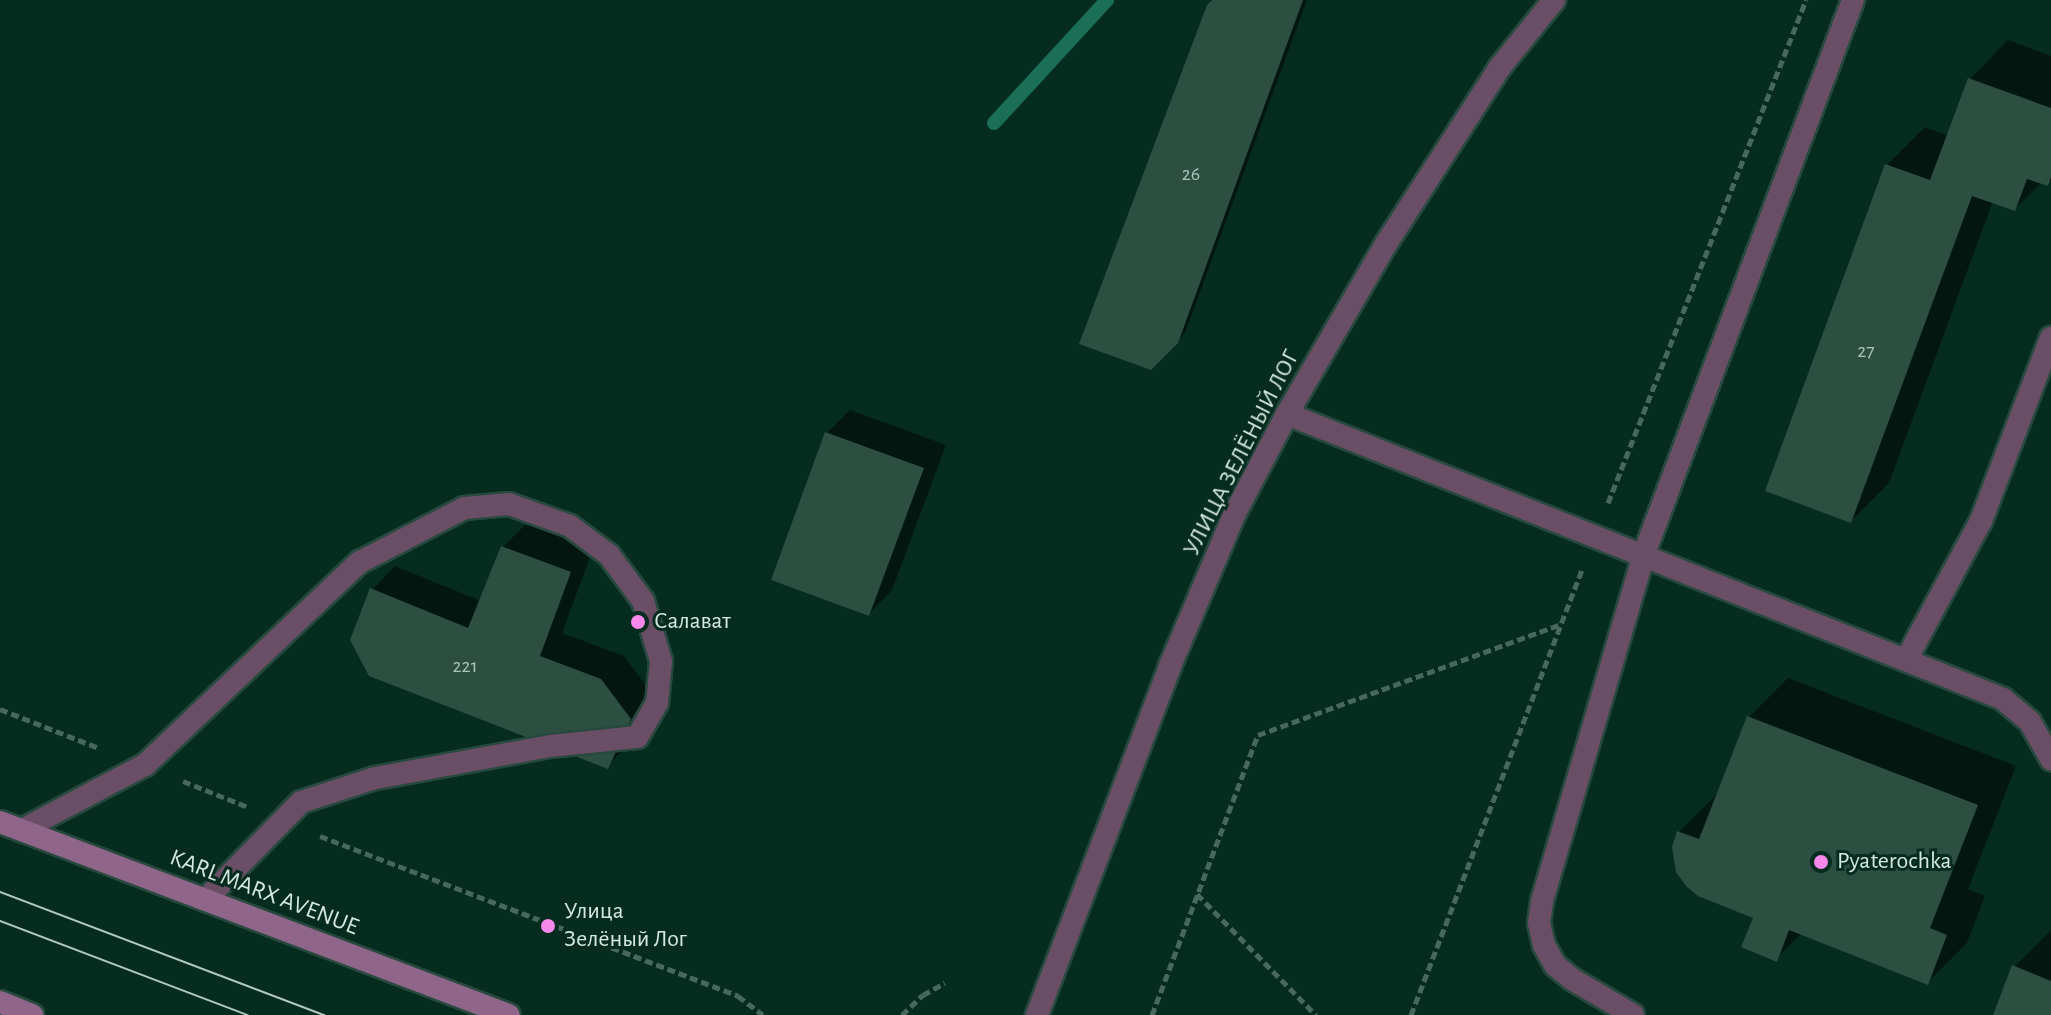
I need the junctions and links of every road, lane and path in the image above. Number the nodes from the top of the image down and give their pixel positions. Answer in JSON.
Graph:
{"nodes":[{"id":1,"x":1554,"y":0,"type":"edge"},
{"id":2,"x":1853,"y":0,"type":"edge"},
{"id":3,"x":2051,"y":338,"type":"edge"},
{"id":4,"x":1287,"y":414,"type":"junction"},
{"id":5,"x":1644,"y":554,"type":"junction"},
{"id":6,"x":1561,"y":624,"type":"dead end"},
{"id":7,"x":1906,"y":660,"type":"junction"},
{"id":8,"x":2051,"y":759,"type":"edge"},
{"id":9,"x":281,"y":821,"type":"junction"},
{"id":10,"x":0,"y":822,"type":"edge"},
{"id":11,"x":22,"y":830,"type":"junction"},
{"id":12,"x":1197,"y":894,"type":"junction"},
{"id":13,"x":207,"y":898,"type":"junction"},
{"id":14,"x":945,"y":983,"type":"dead end"},
{"id":15,"x":0,"y":1002,"type":"edge"},
{"id":16,"x":33,"y":1015,"type":"edge"},
{"id":17,"x":509,"y":1015,"type":"edge"},
{"id":18,"x":763,"y":1015,"type":"edge"},
{"id":19,"x":902,"y":1015,"type":"edge"},
{"id":20,"x":1037,"y":1015,"type":"edge"},
{"id":21,"x":1152,"y":1015,"type":"edge"},
{"id":22,"x":1316,"y":1015,"type":"edge"},
{"id":23,"x":1633,"y":1015,"type":"edge"}],
"edges":[{"from":1,"to":4,"type":"street","name":"УЛИЦА ЗЕЛЁНЫЙ ЛОГ"},
{"from":2,"to":5,"type":"street"},
{"from":3,"to":7,"type":"street"},
{"from":4,"to":5,"type":"street"},
{"from":4,"to":20,"type":"street","name":"УЛИЦА ЗЕЛЁНЫЙ ЛОГ"},
{"from":5,"to":7,"type":"street"},
{"from":5,"to":23,"type":"street"},
{"from":6,"to":12,"type":"path"},
{"from":7,"to":8,"type":"street"},
{"from":9,"to":11,"type":"street"},
{"from":9,"to":13,"type":"street"},
{"from":9,"to":18,"type":"path"},
{"from":10,"to":11,"type":"main road","name":"KARL MARX AVENUE"},
{"from":11,"to":13,"type":"main road","name":"KARL MARX AVENUE"},
{"from":12,"to":21,"type":"path"},
{"from":12,"to":22,"type":"path"},
{"from":13,"to":17,"type":"main road","name":"KARL MARX AVENUE"},
{"from":14,"to":19,"type":"path"},
{"from":15,"to":16,"type":"main road"}]}
